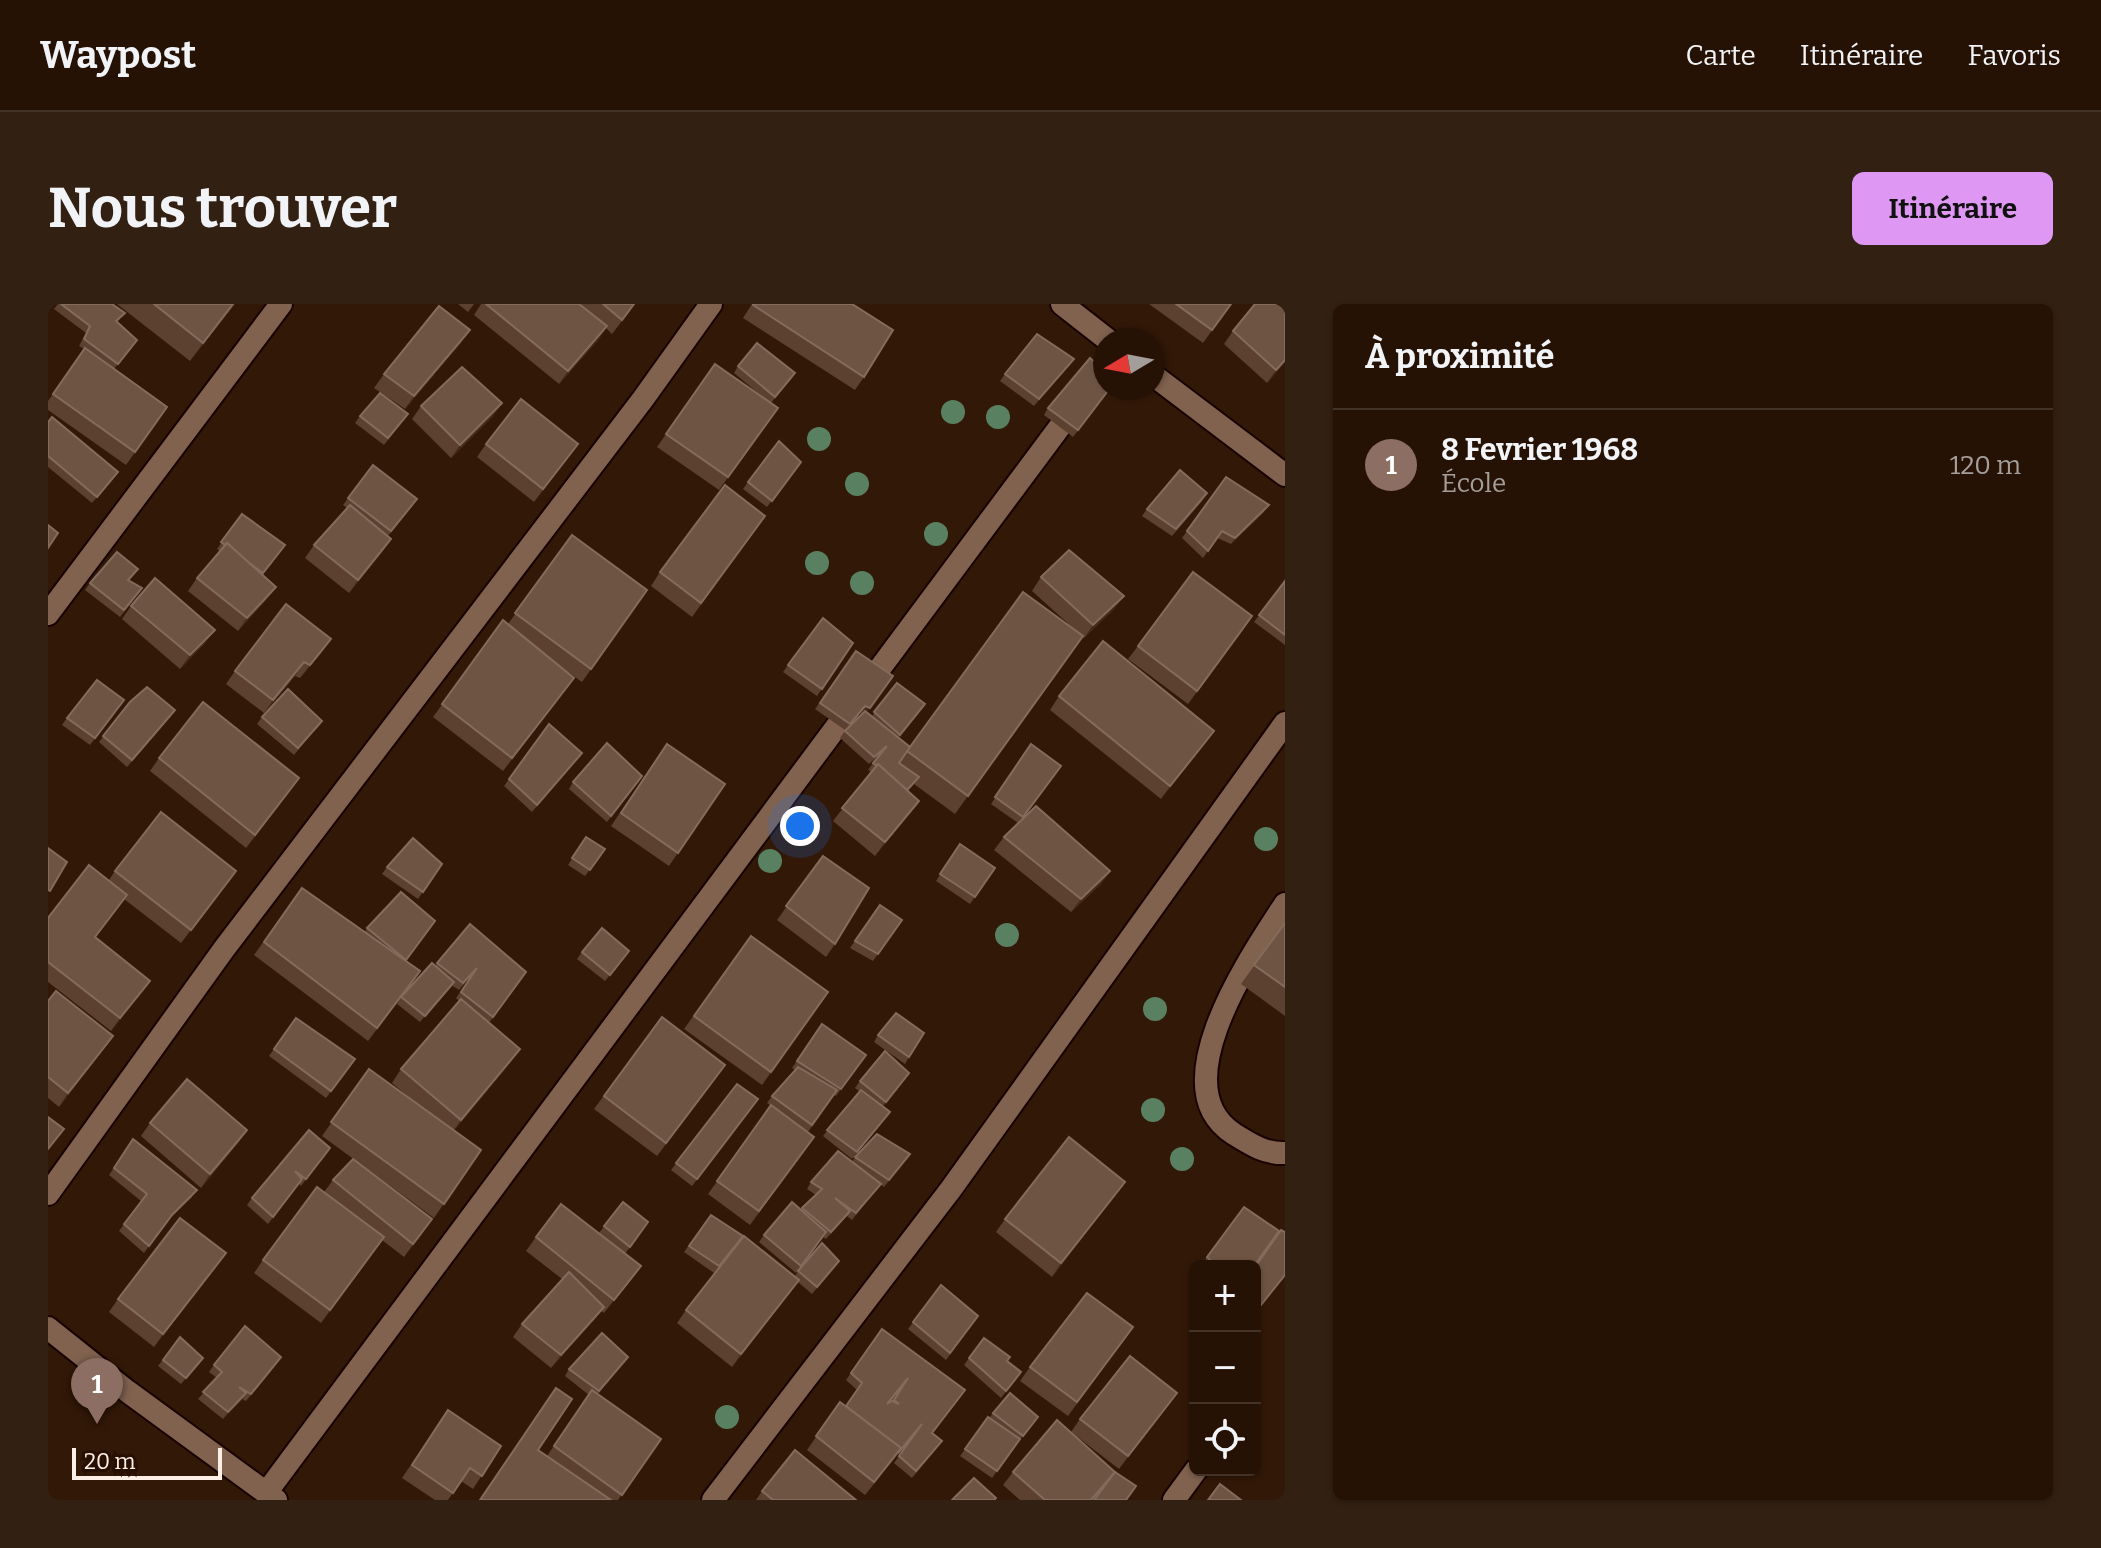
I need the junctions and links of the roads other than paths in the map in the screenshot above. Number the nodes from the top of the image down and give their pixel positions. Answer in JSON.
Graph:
{"nodes":[{"id":1,"x":281,"y":304,"type":"edge"},
{"id":2,"x":711,"y":304,"type":"edge"},
{"id":3,"x":1062,"y":304,"type":"edge"},
{"id":4,"x":1093,"y":328,"type":"edge"},
{"id":5,"x":1093,"y":382,"type":"edge"},
{"id":6,"x":1165,"y":384,"type":"edge"},
{"id":7,"x":1285,"y":475,"type":"edge"},
{"id":8,"x":48,"y":614,"type":"edge"},
{"id":9,"x":1285,"y":723,"type":"edge"},
{"id":10,"x":1285,"y":904,"type":"edge"},
{"id":11,"x":1285,"y":1153,"type":"edge"},
{"id":12,"x":48,"y":1194,"type":"edge"},
{"id":13,"x":48,"y":1328,"type":"edge"},
{"id":14,"x":1192,"y":1476,"type":"edge"},
{"id":15,"x":271,"y":1496,"type":"edge"},
{"id":16,"x":713,"y":1500,"type":"edge"},
{"id":17,"x":1174,"y":1500,"type":"edge"}],
"edges":[{"from":1,"to":8,"type":"street"},
{"from":2,"to":12,"type":"street"},
{"from":3,"to":4,"type":"street"},
{"from":5,"to":15,"type":"street"},
{"from":6,"to":7,"type":"street"},
{"from":9,"to":16,"type":"street"},
{"from":10,"to":11,"type":"street"},
{"from":13,"to":15,"type":"street"},
{"from":14,"to":17,"type":"street"}]}
